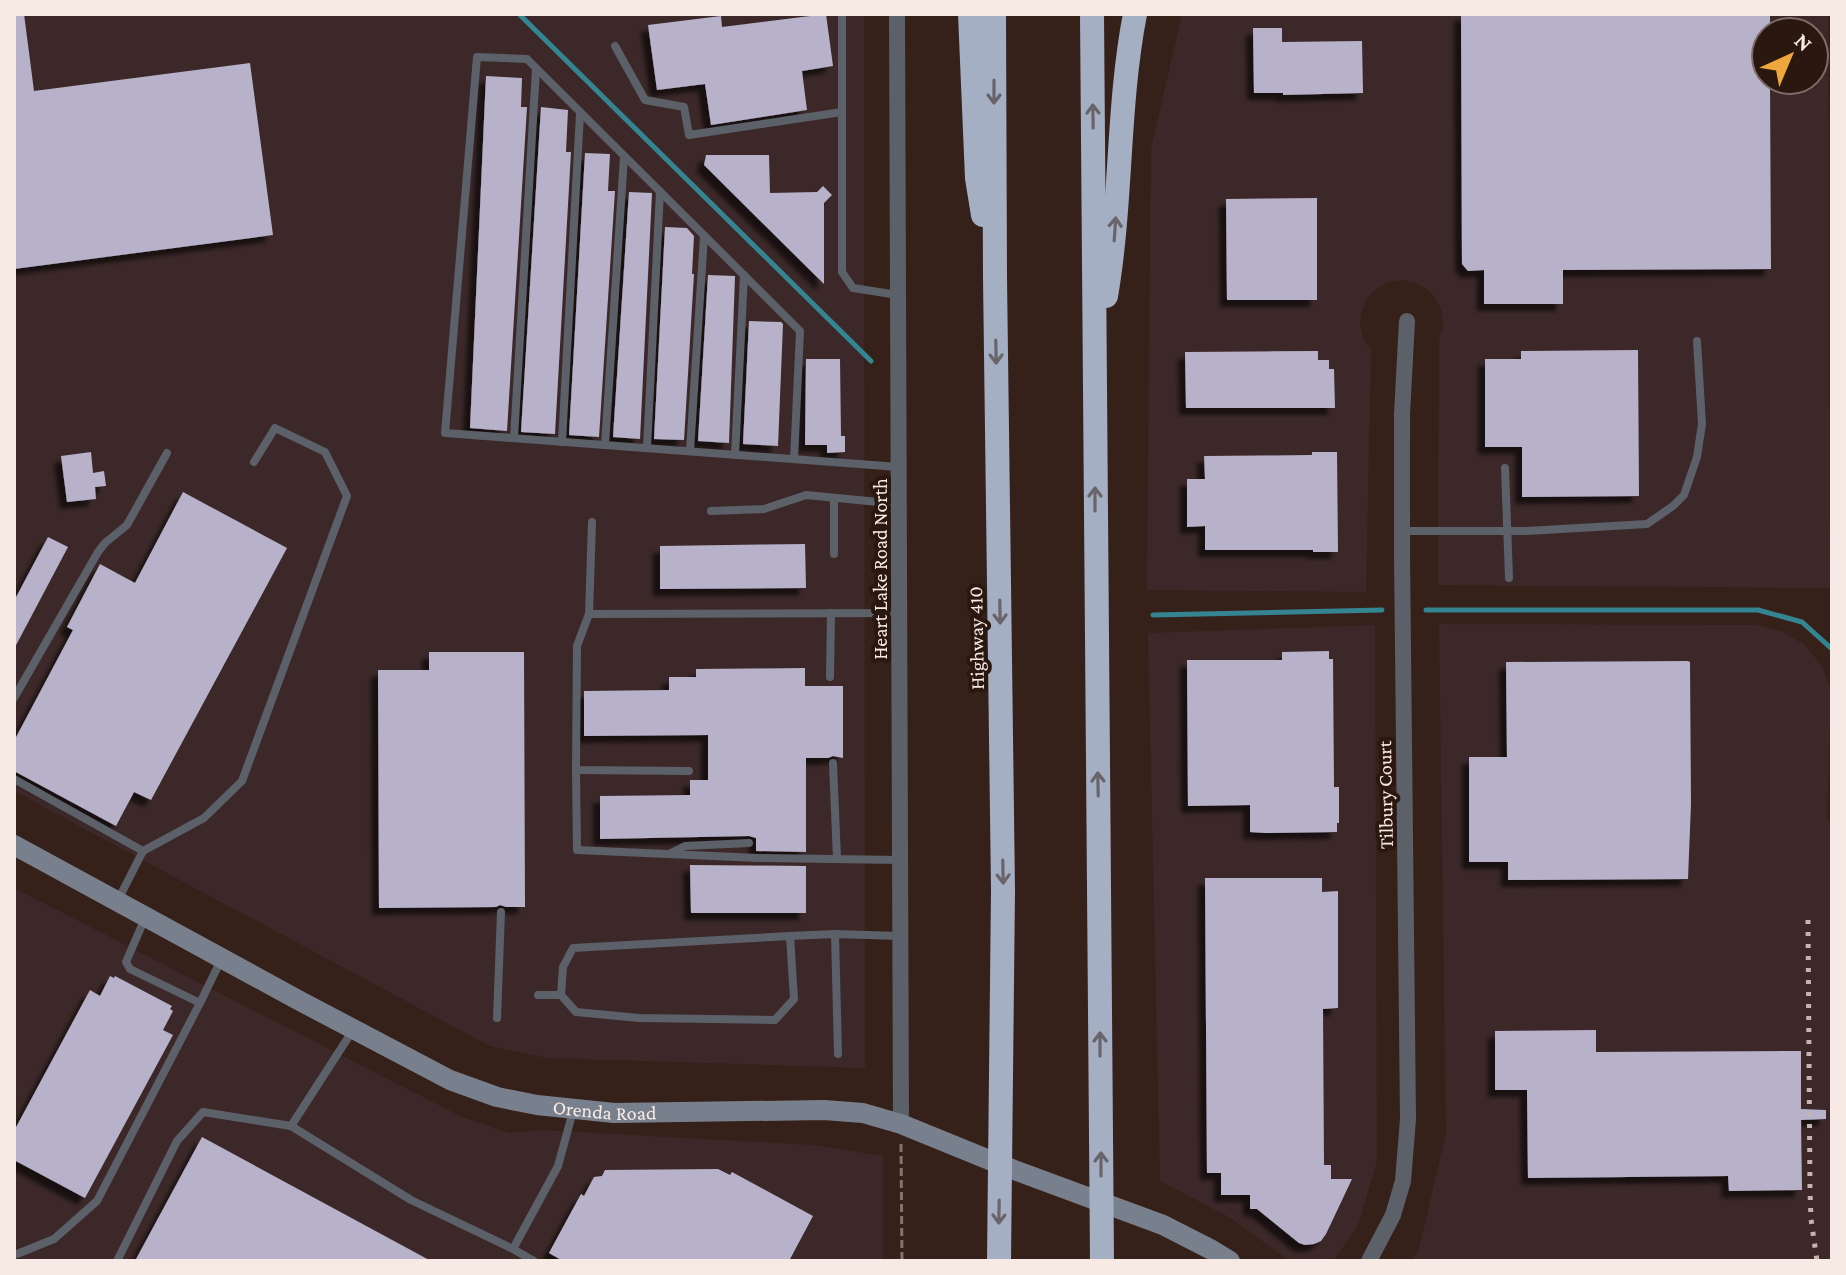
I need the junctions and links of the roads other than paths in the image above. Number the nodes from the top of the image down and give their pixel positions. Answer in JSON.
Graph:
{"nodes":[{"id":1,"x":842,"y":14,"type":"edge"},
{"id":2,"x":897,"y":14,"type":"edge"},
{"id":3,"x":970,"y":14,"type":"edge"},
{"id":4,"x":994,"y":14,"type":"edge"},
{"id":5,"x":1092,"y":14,"type":"edge"},
{"id":6,"x":1135,"y":14,"type":"edge"},
{"id":7,"x":615,"y":46,"type":"dead end"},
{"id":8,"x":536,"y":69,"type":"junction"},
{"id":9,"x":842,"y":112,"type":"junction"},
{"id":10,"x":580,"y":114,"type":"junction"},
{"id":11,"x":624,"y":157,"type":"junction"},
{"id":12,"x":660,"y":192,"type":"junction"},
{"id":13,"x":704,"y":236,"type":"junction"},
{"id":14,"x":744,"y":275,"type":"junction"},
{"id":15,"x":995,"y":277,"type":"junction"},
{"id":16,"x":899,"y":295,"type":"junction"},
{"id":17,"x":1407,"y":321,"type":"dead end"},
{"id":18,"x":1697,"y":341,"type":"dead end"},
{"id":19,"x":1096,"y":362,"type":"junction"},
{"id":20,"x":514,"y":438,"type":"junction"},
{"id":21,"x":562,"y":442,"type":"junction"},
{"id":22,"x":605,"y":445,"type":"junction"},
{"id":23,"x":647,"y":448,"type":"junction"},
{"id":24,"x":690,"y":451,"type":"junction"},
{"id":25,"x":167,"y":453,"type":"dead end"},
{"id":26,"x":735,"y":455,"type":"junction"},
{"id":27,"x":794,"y":459,"type":"junction"},
{"id":28,"x":254,"y":462,"type":"dead end"},
{"id":29,"x":900,"y":467,"type":"junction"},
{"id":30,"x":1505,"y":468,"type":"dead end"},
{"id":31,"x":834,"y":499,"type":"junction"},
{"id":32,"x":900,"y":504,"type":"junction"},
{"id":33,"x":711,"y":511,"type":"dead end"},
{"id":34,"x":592,"y":522,"type":"dead end"},
{"id":35,"x":1402,"y":531,"type":"junction"},
{"id":36,"x":1508,"y":531,"type":"junction"},
{"id":37,"x":834,"y":554,"type":"dead end"},
{"id":38,"x":1509,"y":578,"type":"dead end"},
{"id":39,"x":831,"y":613,"type":"junction"},
{"id":40,"x":900,"y":613,"type":"junction"},
{"id":41,"x":589,"y":614,"type":"junction"},
{"id":42,"x":830,"y":677,"type":"dead end"},
{"id":43,"x":14,"y":698,"type":"edge"},
{"id":44,"x":833,"y":763,"type":"dead end"},
{"id":45,"x":576,"y":770,"type":"junction"},
{"id":46,"x":689,"y":771,"type":"dead end"},
{"id":47,"x":14,"y":779,"type":"edge"},
{"id":48,"x":749,"y":843,"type":"dead end"},
{"id":49,"x":14,"y":845,"type":"edge"},
{"id":50,"x":143,"y":851,"type":"junction"},
{"id":51,"x":670,"y":853,"type":"junction"},
{"id":52,"x":837,"y":859,"type":"junction"},
{"id":53,"x":901,"y":860,"type":"junction"},
{"id":54,"x":118,"y":901,"type":"junction"},
{"id":55,"x":501,"y":912,"type":"dead end"},
{"id":56,"x":146,"y":917,"type":"junction"},
{"id":57,"x":835,"y":934,"type":"junction"},
{"id":58,"x":790,"y":936,"type":"junction"},
{"id":59,"x":901,"y":936,"type":"junction"},
{"id":60,"x":222,"y":958,"type":"junction"},
{"id":61,"x":538,"y":995,"type":"dead end"},
{"id":62,"x":561,"y":995,"type":"junction"},
{"id":63,"x":200,"y":1003,"type":"junction"},
{"id":64,"x":497,"y":1018,"type":"dead end"},
{"id":65,"x":353,"y":1029,"type":"junction"},
{"id":66,"x":838,"y":1054,"type":"dead end"},
{"id":67,"x":574,"y":1109,"type":"junction"},
{"id":68,"x":901,"y":1124,"type":"junction"},
{"id":69,"x":291,"y":1126,"type":"junction"},
{"id":70,"x":513,"y":1249,"type":"junction"},
{"id":71,"x":14,"y":1253,"type":"edge"},
{"id":72,"x":117,"y":1261,"type":"edge"},
{"id":73,"x":534,"y":1261,"type":"edge"},
{"id":74,"x":999,"y":1261,"type":"edge"},
{"id":75,"x":1102,"y":1261,"type":"edge"},
{"id":76,"x":1230,"y":1261,"type":"edge"},
{"id":77,"x":1369,"y":1261,"type":"edge"}],
"edges":[{"from":1,"to":9,"type":"lane"},
{"from":2,"to":16,"type":"street","name":"Heart Lake Road North"},
{"from":3,"to":15,"type":"highway"},
{"from":4,"to":15,"type":"highway","name":"Highway 410","one_way":true},
{"from":19,"to":5,"type":"highway","one_way":true},
{"from":19,"to":6,"type":"highway","one_way":true},
{"from":7,"to":9,"type":"lane"},
{"from":8,"to":10,"type":"lane"},
{"from":8,"to":20,"type":"lane"},
{"from":8,"to":20,"type":"lane"},
{"from":9,"to":16,"type":"lane"},
{"from":10,"to":11,"type":"lane"},
{"from":10,"to":21,"type":"lane"},
{"from":11,"to":12,"type":"lane"},
{"from":11,"to":22,"type":"lane"},
{"from":12,"to":13,"type":"lane"},
{"from":12,"to":23,"type":"lane"},
{"from":13,"to":14,"type":"lane"},
{"from":13,"to":24,"type":"lane"},
{"from":14,"to":26,"type":"lane"},
{"from":14,"to":27,"type":"lane"},
{"from":15,"to":74,"type":"highway","name":"Highway 410","one_way":true},
{"from":16,"to":29,"type":"street","name":"Heart Lake Road North"},
{"from":17,"to":35,"type":"street","name":"Tilbury Court"},
{"from":18,"to":36,"type":"lane"},
{"from":75,"to":19,"type":"highway","one_way":true},
{"from":20,"to":21,"type":"lane"},
{"from":21,"to":22,"type":"lane"},
{"from":22,"to":23,"type":"lane"},
{"from":23,"to":24,"type":"lane"},
{"from":24,"to":26,"type":"lane"},
{"from":25,"to":43,"type":"lane"},
{"from":26,"to":27,"type":"lane"},
{"from":27,"to":29,"type":"lane"},
{"from":28,"to":50,"type":"lane"},
{"from":29,"to":32,"type":"street","name":"Heart Lake Road North"},
{"from":30,"to":36,"type":"lane"},
{"from":31,"to":32,"type":"lane"},
{"from":31,"to":33,"type":"lane"},
{"from":31,"to":37,"type":"lane"},
{"from":32,"to":40,"type":"street","name":"Heart Lake Road North"},
{"from":34,"to":41,"type":"lane"},
{"from":35,"to":36,"type":"lane"},
{"from":35,"to":77,"type":"street","name":"Tilbury Court"},
{"from":36,"to":38,"type":"lane"},
{"from":39,"to":40,"type":"lane"},
{"from":39,"to":41,"type":"lane"},
{"from":39,"to":42,"type":"lane"},
{"from":40,"to":53,"type":"street","name":"Heart Lake Road North"},
{"from":41,"to":45,"type":"lane"},
{"from":44,"to":52,"type":"lane"},
{"from":45,"to":46,"type":"lane"},
{"from":45,"to":51,"type":"lane"},
{"from":47,"to":50,"type":"lane"},
{"from":48,"to":51,"type":"lane"},
{"from":49,"to":54,"type":"street","name":"Orenda Road"},
{"from":50,"to":54,"type":"lane"},
{"from":51,"to":52,"type":"lane"},
{"from":52,"to":53,"type":"lane"},
{"from":53,"to":59,"type":"street","name":"Heart Lake Road North"},
{"from":54,"to":56,"type":"street","name":"Orenda Road"},
{"from":55,"to":64,"type":"lane"},
{"from":56,"to":60,"type":"street","name":"Orenda Road"},
{"from":56,"to":63,"type":"lane"},
{"from":57,"to":58,"type":"lane"},
{"from":57,"to":59,"type":"lane"},
{"from":57,"to":66,"type":"lane"},
{"from":58,"to":62,"type":"lane"},
{"from":58,"to":62,"type":"lane"},
{"from":59,"to":68,"type":"street","name":"Heart Lake Road North"},
{"from":60,"to":63,"type":"lane"},
{"from":60,"to":65,"type":"street","name":"Orenda Road"},
{"from":61,"to":62,"type":"lane"},
{"from":63,"to":71,"type":"lane"},
{"from":65,"to":67,"type":"street","name":"Orenda Road"},
{"from":65,"to":69,"type":"lane"},
{"from":67,"to":68,"type":"street","name":"Orenda Road"},
{"from":67,"to":70,"type":"lane"},
{"from":68,"to":76,"type":"street","name":"Orenda Road"},
{"from":69,"to":70,"type":"lane"},
{"from":69,"to":72,"type":"lane"},
{"from":70,"to":73,"type":"lane"}]}
